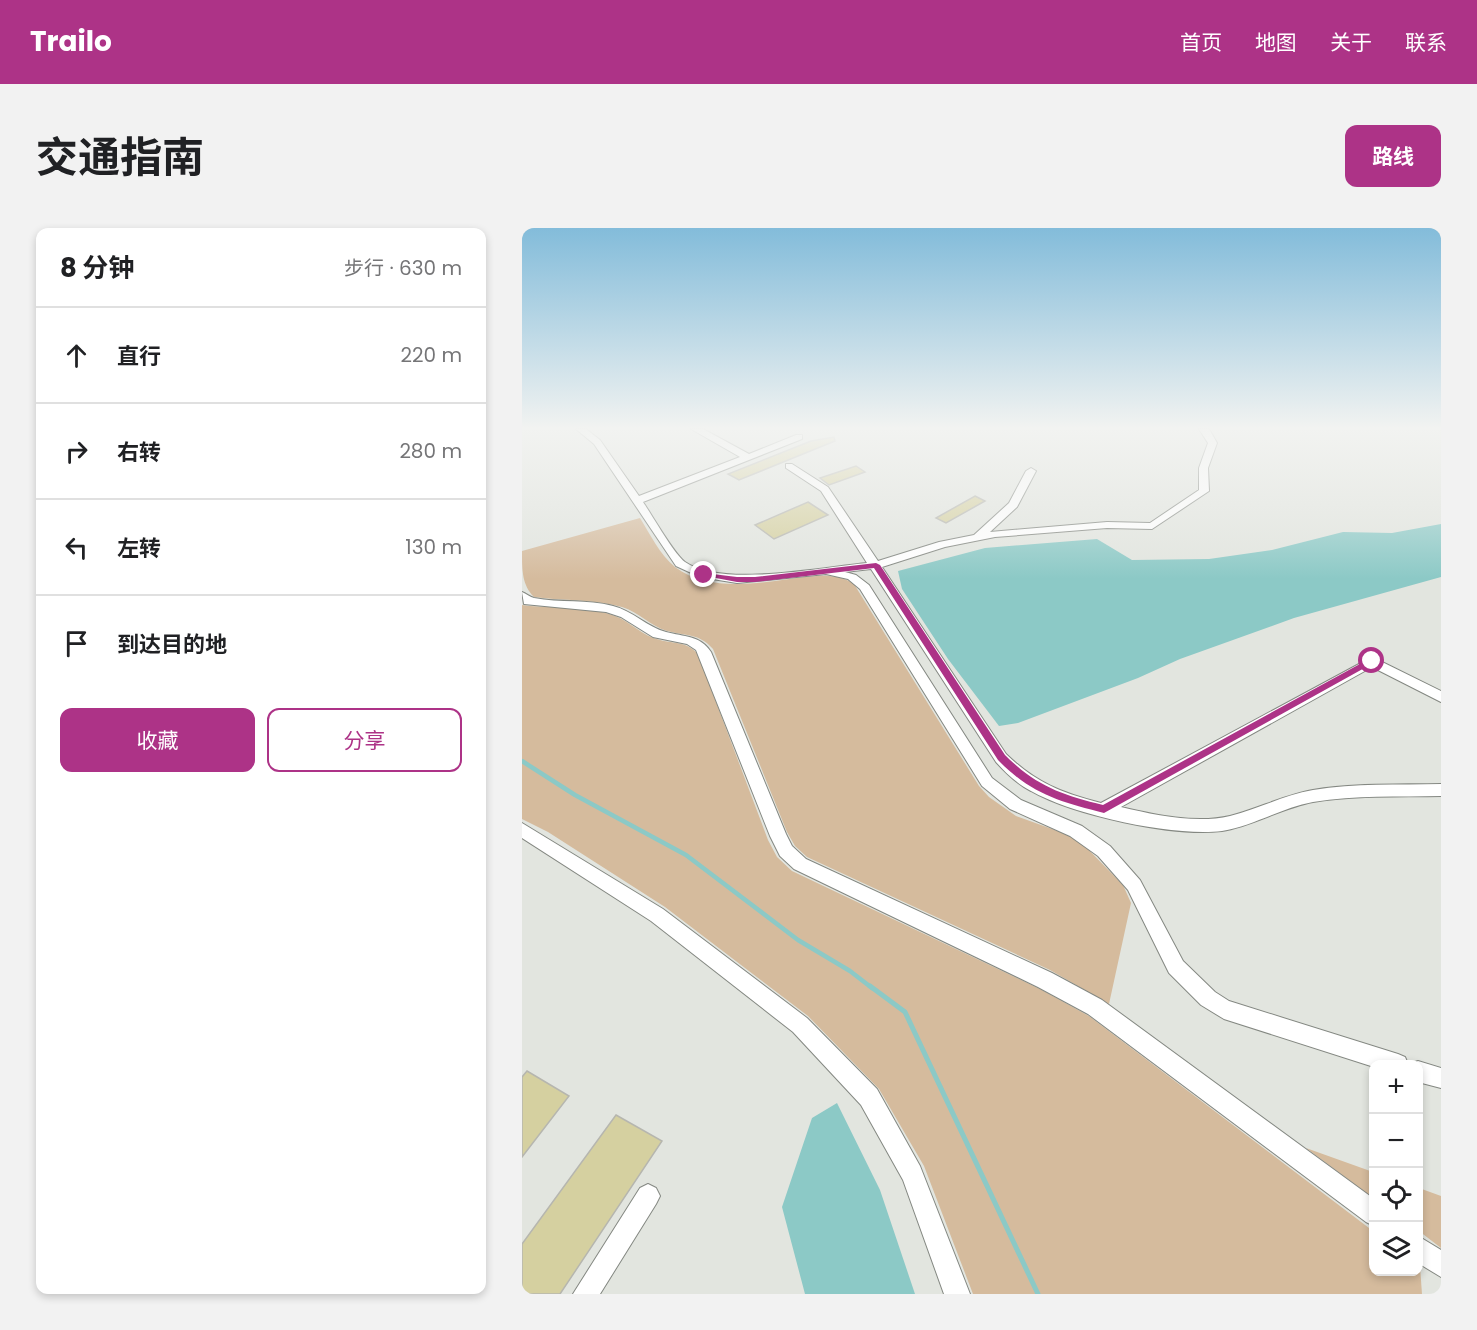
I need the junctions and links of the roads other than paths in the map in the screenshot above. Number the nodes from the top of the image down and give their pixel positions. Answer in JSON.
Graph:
{"nodes":[{"id":1,"x":621,"y":479,"type":"edge"},
{"id":2,"x":693,"y":479,"type":"edge"},
{"id":3,"x":809,"y":479,"type":"edge"},
{"id":4,"x":1027,"y":479,"type":"edge"},
{"id":5,"x":1204,"y":479,"type":"edge"},
{"id":6,"x":636,"y":501,"type":"junction"},
{"id":7,"x":978,"y":537,"type":"junction"},
{"id":8,"x":876,"y":565,"type":"junction"},
{"id":9,"x":828,"y":571,"type":"junction"},
{"id":10,"x":522,"y":596,"type":"edge"},
{"id":11,"x":1441,"y":697,"type":"edge"},
{"id":12,"x":1441,"y":790,"type":"edge"},
{"id":13,"x":1104,"y":809,"type":"junction"},
{"id":14,"x":522,"y":830,"type":"edge"},
{"id":15,"x":1382,"y":1060,"type":"edge"},
{"id":16,"x":1423,"y":1072,"type":"edge"},
{"id":17,"x":1441,"y":1078,"type":"edge"},
{"id":18,"x":648,"y":1196,"type":"dead end"},
{"id":19,"x":1369,"y":1210,"type":"edge"},
{"id":20,"x":1423,"y":1251,"type":"edge"},
{"id":21,"x":1441,"y":1265,"type":"edge"},
{"id":22,"x":586,"y":1294,"type":"edge"},
{"id":23,"x":957,"y":1294,"type":"edge"}],
"edges":[{"from":1,"to":6,"type":"street"},
{"from":2,"to":6,"type":"street"},
{"from":3,"to":8,"type":"street"},
{"from":4,"to":7,"type":"street"},
{"from":5,"to":7,"type":"street"},
{"from":6,"to":9,"type":"street"},
{"from":7,"to":8,"type":"street"},
{"from":8,"to":9,"type":"street"},
{"from":8,"to":13,"type":"street"},
{"from":9,"to":15,"type":"street"},
{"from":10,"to":19,"type":"street"},
{"from":11,"to":13,"type":"street"},
{"from":12,"to":13,"type":"street"},
{"from":14,"to":23,"type":"street"},
{"from":16,"to":17,"type":"street"},
{"from":18,"to":22,"type":"street"},
{"from":20,"to":21,"type":"street"}]}
